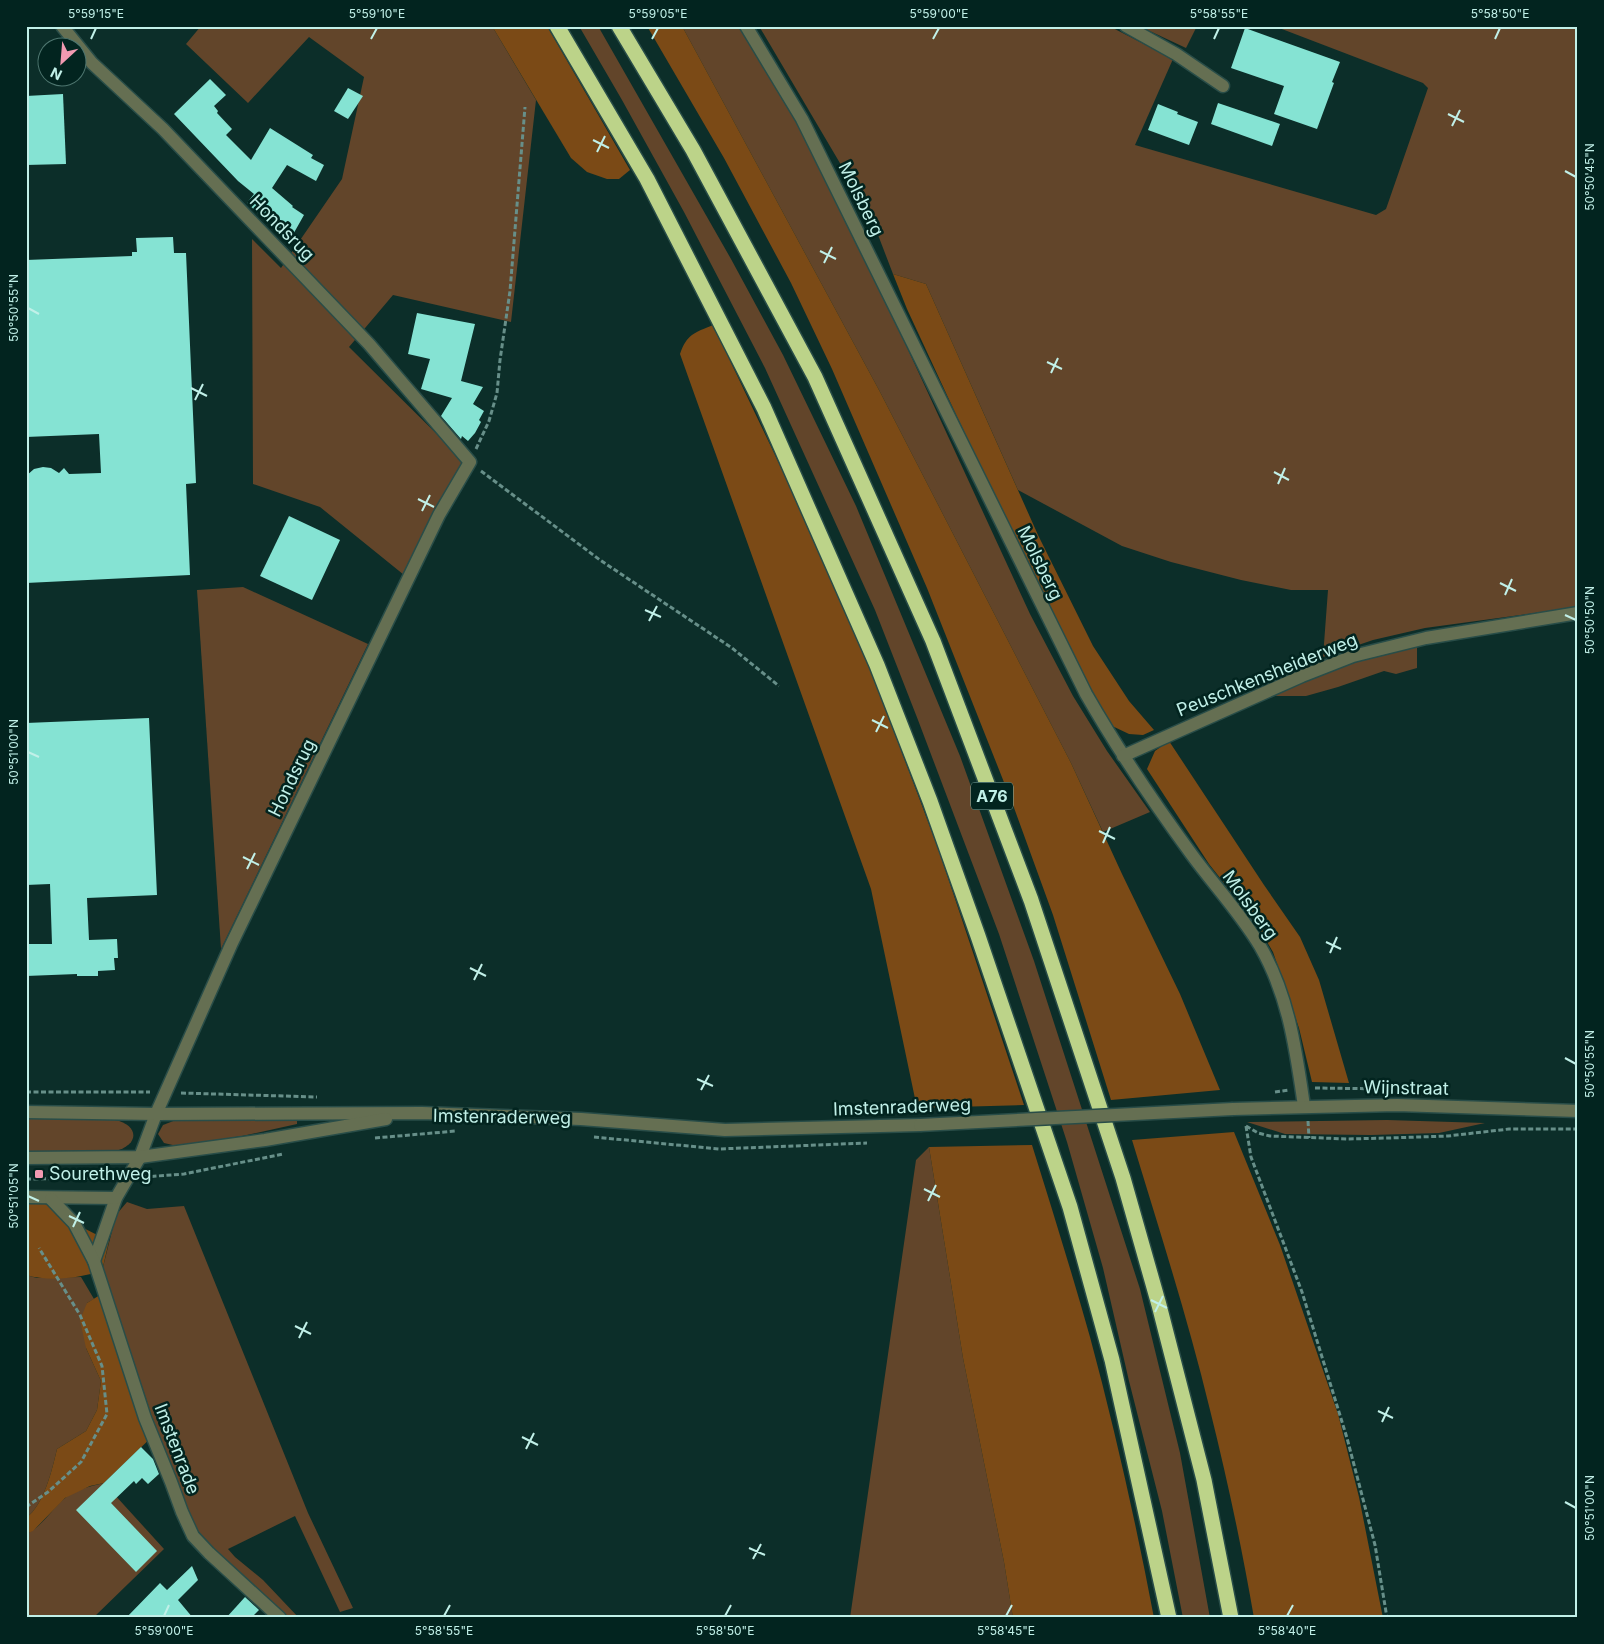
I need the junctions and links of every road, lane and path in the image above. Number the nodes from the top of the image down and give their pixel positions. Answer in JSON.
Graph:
{"nodes":[{"id":1,"x":62,"y":26,"type":"edge"},
{"id":2,"x":557,"y":26,"type":"edge"},
{"id":3,"x":619,"y":26,"type":"edge"},
{"id":4,"x":746,"y":26,"type":"edge"},
{"id":5,"x":1126,"y":26,"type":"edge"},
{"id":6,"x":1223,"y":86,"type":"dead end"},
{"id":7,"x":525,"y":107,"type":"dead end"},
{"id":8,"x":470,"y":462,"type":"junction"},
{"id":9,"x":1578,"y":614,"type":"edge"},
{"id":10,"x":779,"y":686,"type":"dead end"},
{"id":11,"x":1122,"y":756,"type":"junction"},
{"id":12,"x":26,"y":1092,"type":"edge"},
{"id":13,"x":166,"y":1092,"type":"junction"},
{"id":14,"x":214,"y":1094,"type":"dead end"},
{"id":15,"x":1304,"y":1106,"type":"junction"},
{"id":16,"x":1233,"y":1109,"type":"joint"},
{"id":17,"x":1578,"y":1111,"type":"edge"},
{"id":18,"x":26,"y":1112,"type":"edge"},
{"id":19,"x":422,"y":1113,"type":"junction"},
{"id":20,"x":156,"y":1114,"type":"junction"},
{"id":21,"x":1578,"y":1129,"type":"edge"},
{"id":22,"x":459,"y":1130,"type":"dead end"},
{"id":23,"x":591,"y":1136,"type":"dead end"},
{"id":24,"x":367,"y":1139,"type":"dead end"},
{"id":25,"x":874,"y":1143,"type":"dead end"},
{"id":26,"x":292,"y":1151,"type":"dead end"},
{"id":27,"x":140,"y":1157,"type":"junction"},
{"id":28,"x":26,"y":1158,"type":"edge"},
{"id":29,"x":128,"y":1178,"type":"junction"},
{"id":30,"x":26,"y":1179,"type":"edge"},
{"id":31,"x":26,"y":1198,"type":"edge"},
{"id":32,"x":116,"y":1198,"type":"junction"},
{"id":33,"x":51,"y":1199,"type":"junction"},
{"id":34,"x":39,"y":1248,"type":"dead end"},
{"id":35,"x":94,"y":1260,"type":"junction"},
{"id":36,"x":26,"y":1507,"type":"edge"},
{"id":37,"x":280,"y":1618,"type":"edge"},
{"id":38,"x":1169,"y":1618,"type":"edge"},
{"id":39,"x":1231,"y":1618,"type":"edge"},
{"id":40,"x":1387,"y":1618,"type":"edge"}],
"edges":[{"from":1,"to":8,"type":"street","name":"Hondsrug"},
{"from":2,"to":38,"type":"highway"},
{"from":3,"to":39,"type":"highway","number":"A76"},
{"from":4,"to":11,"type":"street","name":"Molsberg"},
{"from":5,"to":6,"type":"street"},
{"from":7,"to":8,"type":"path"},
{"from":8,"to":10,"type":"path"},
{"from":8,"to":13,"type":"street","name":"Hondsrug"},
{"from":9,"to":11,"type":"street","name":"Peuschkensheiderweg"},
{"from":11,"to":15,"type":"street","name":"Molsberg"},
{"from":12,"to":13,"type":"path"},
{"from":13,"to":14,"type":"path"},
{"from":13,"to":20,"type":"street","name":"Hondsrug"},
{"from":15,"to":16,"type":"street","name":"Wijnstraat"},
{"from":15,"to":17,"type":"street","name":"Wijnstraat"},
{"from":16,"to":19,"type":"street","name":"Imstenraderweg","bridge":true},
{"from":18,"to":20,"type":"street","name":"Imstenraderweg"},
{"from":19,"to":20,"type":"street","name":"Imstenraderweg"},
{"from":19,"to":27,"type":"street","name":"Imstenraderweg"},
{"from":20,"to":27,"type":"street","name":"Hondsrug"},
{"from":21,"to":40,"type":"path"},
{"from":22,"to":24,"type":"path","name":"Imstenraderweg"},
{"from":23,"to":25,"type":"path","name":"Imstenraderweg"},
{"from":26,"to":29,"type":"path"},
{"from":27,"to":28,"type":"street","name":"Imstenraderweg"},
{"from":27,"to":29,"type":"street"},
{"from":29,"to":30,"type":"path"},
{"from":29,"to":32,"type":"street"},
{"from":31,"to":33,"type":"street"},
{"from":32,"to":33,"type":"street"},
{"from":32,"to":35,"type":"street"},
{"from":33,"to":35,"type":"street","name":"Imstenrade"},
{"from":34,"to":36,"type":"path"},
{"from":35,"to":37,"type":"street","name":"Imstenrade"}]}
